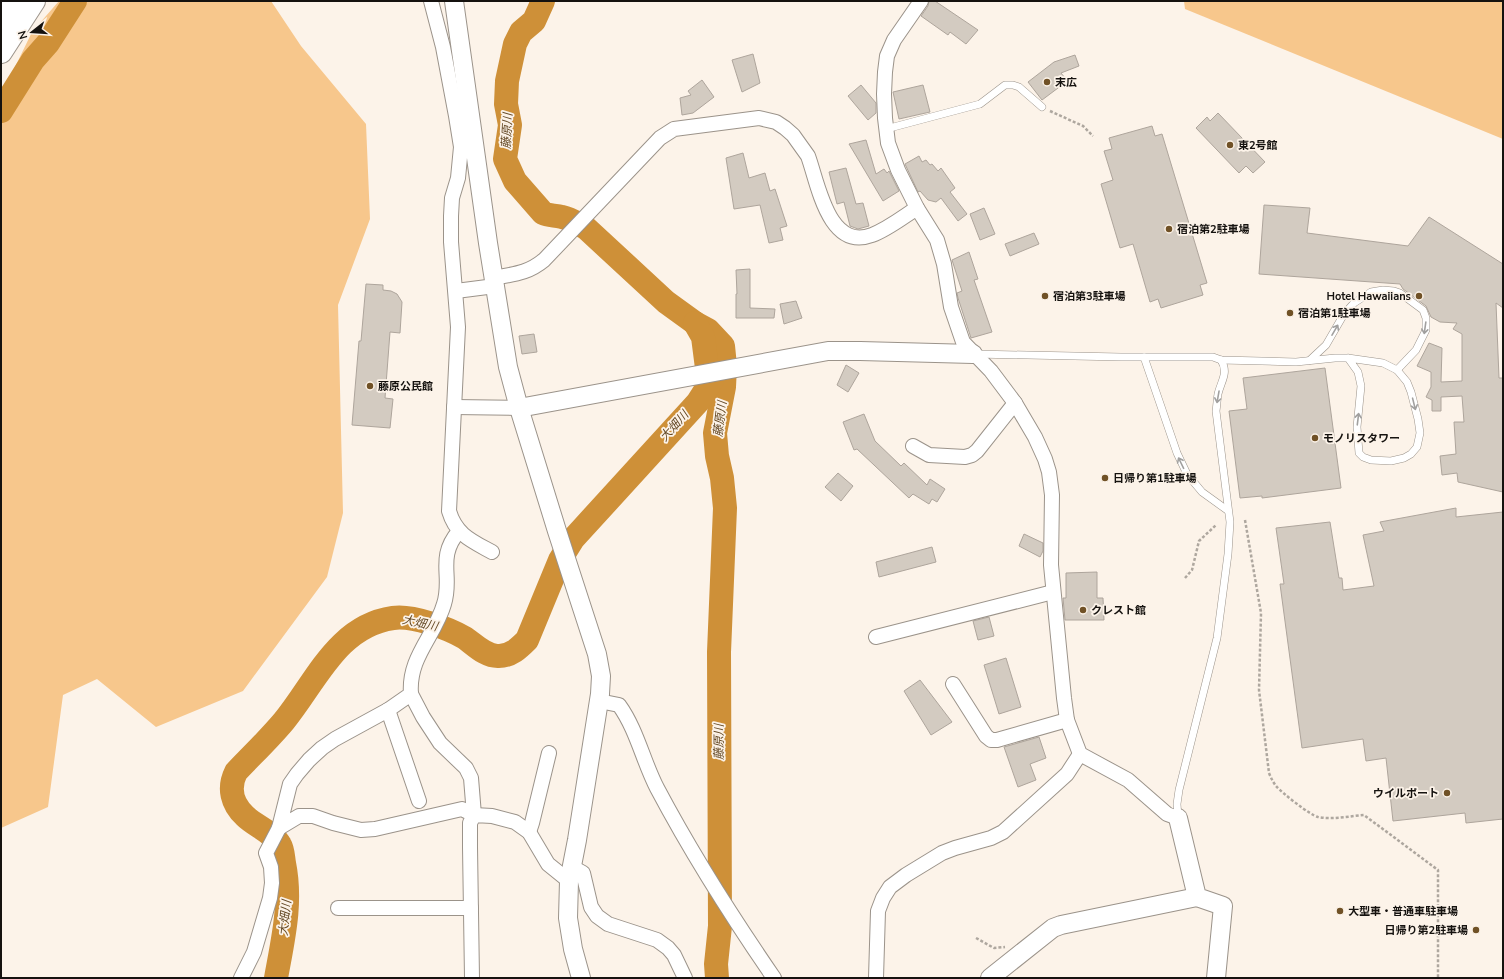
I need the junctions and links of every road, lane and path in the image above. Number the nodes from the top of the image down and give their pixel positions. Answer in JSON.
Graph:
{"nodes":[{"id":1,"x":431,"y":1,"type":"edge"},
{"id":2,"x":454,"y":1,"type":"edge"},
{"id":3,"x":921,"y":1,"type":"edge"},
{"id":4,"x":24,"y":2,"type":"edge"},
{"id":5,"x":1,"y":19,"type":"edge"},
{"id":6,"x":1,"y":52,"type":"edge"},
{"id":7,"x":1042,"y":107,"type":"joint"},
{"id":8,"x":886,"y":129,"type":"junction"},
{"id":9,"x":1093,"y":136,"type":"dead end"},
{"id":10,"x":917,"y":208,"type":"junction"},
{"id":11,"x":494,"y":282,"type":"junction"},
{"id":12,"x":456,"y":291,"type":"junction"},
{"id":13,"x":972,"y":354,"type":"junction"},
{"id":14,"x":1144,"y":357,"type":"junction"},
{"id":15,"x":1348,"y":358,"type":"junction"},
{"id":16,"x":1221,"y":360,"type":"junction"},
{"id":17,"x":1310,"y":360,"type":"junction"},
{"id":18,"x":1396,"y":370,"type":"junction"},
{"id":19,"x":1015,"y":403,"type":"junction"},
{"id":20,"x":454,"y":407,"type":"junction"},
{"id":21,"x":519,"y":408,"type":"junction"},
{"id":22,"x":913,"y":446,"type":"dead end"},
{"id":23,"x":1227,"y":510,"type":"junction"},
{"id":24,"x":1244,"y":520,"type":"dead end"},
{"id":25,"x":1216,"y":525,"type":"dead end"},
{"id":26,"x":458,"y":531,"type":"junction"},
{"id":27,"x":492,"y":552,"type":"dead end"},
{"id":28,"x":1185,"y":578,"type":"dead end"},
{"id":29,"x":1053,"y":592,"type":"junction"},
{"id":30,"x":876,"y":637,"type":"dead end"},
{"id":31,"x":953,"y":684,"type":"dead end"},
{"id":32,"x":411,"y":694,"type":"junction"},
{"id":33,"x":599,"y":701,"type":"junction"},
{"id":34,"x":388,"y":710,"type":"junction"},
{"id":35,"x":1067,"y":720,"type":"junction"},
{"id":36,"x":549,"y":753,"type":"dead end"},
{"id":37,"x":1080,"y":754,"type":"junction"},
{"id":38,"x":419,"y":801,"type":"dead end"},
{"id":39,"x":474,"y":815,"type":"junction"},
{"id":40,"x":1178,"y":818,"type":"junction"},
{"id":41,"x":278,"y":830,"type":"junction"},
{"id":42,"x":529,"y":832,"type":"junction"},
{"id":43,"x":571,"y":874,"type":"junction"},
{"id":44,"x":1197,"y":897,"type":"junction"},
{"id":45,"x":338,"y":908,"type":"dead end"},
{"id":46,"x":471,"y":908,"type":"junction"},
{"id":47,"x":976,"y":938,"type":"dead end"},
{"id":48,"x":1012,"y":946,"type":"dead end"},
{"id":49,"x":241,"y":978,"type":"edge"},
{"id":50,"x":472,"y":978,"type":"edge"},
{"id":51,"x":581,"y":978,"type":"edge"},
{"id":52,"x":685,"y":978,"type":"edge"},
{"id":53,"x":774,"y":978,"type":"edge"},
{"id":54,"x":876,"y":978,"type":"edge"},
{"id":55,"x":990,"y":978,"type":"edge"},
{"id":56,"x":1216,"y":978,"type":"edge"},
{"id":57,"x":1438,"y":978,"type":"edge"}],
"edges":[{"from":1,"to":12,"type":"street"},
{"from":2,"to":11,"type":"street"},
{"from":3,"to":8,"type":"street"},
{"from":4,"to":5,"type":"main road"},
{"from":4,"to":6,"type":"main road"},
{"from":7,"to":8,"type":"lane"},
{"from":7,"to":9,"type":"path"},
{"from":8,"to":10,"type":"street"},
{"from":10,"to":11,"type":"street"},
{"from":10,"to":13,"type":"street"},
{"from":11,"to":12,"type":"street"},
{"from":11,"to":21,"type":"street"},
{"from":12,"to":20,"type":"street"},
{"from":13,"to":14,"type":"lane"},
{"from":13,"to":19,"type":"street"},
{"from":13,"to":21,"type":"street"},
{"from":14,"to":16,"type":"lane"},
{"from":23,"to":14,"type":"lane","one_way":true},
{"from":15,"to":17,"type":"lane"},
{"from":15,"to":18,"type":"lane"},
{"from":18,"to":15,"type":"lane","one_way":true},
{"from":16,"to":17,"type":"lane"},
{"from":16,"to":23,"type":"lane","one_way":true},
{"from":17,"to":18,"type":"lane","one_way":true},
{"from":19,"to":22,"type":"street"},
{"from":19,"to":29,"type":"street"},
{"from":20,"to":21,"type":"street"},
{"from":20,"to":26,"type":"street"},
{"from":21,"to":33,"type":"street"},
{"from":23,"to":40,"type":"lane"},
{"from":24,"to":57,"type":"path"},
{"from":25,"to":28,"type":"path"},
{"from":26,"to":27,"type":"street"},
{"from":26,"to":32,"type":"street"},
{"from":29,"to":30,"type":"street"},
{"from":29,"to":35,"type":"street"},
{"from":31,"to":35,"type":"street"},
{"from":32,"to":34,"type":"street"},
{"from":32,"to":39,"type":"street"},
{"from":33,"to":43,"type":"street"},
{"from":33,"to":53,"type":"street"},
{"from":34,"to":38,"type":"street"},
{"from":34,"to":41,"type":"street"},
{"from":35,"to":37,"type":"street"},
{"from":36,"to":42,"type":"street"},
{"from":37,"to":40,"type":"street"},
{"from":37,"to":54,"type":"street"},
{"from":39,"to":41,"type":"street"},
{"from":39,"to":42,"type":"street"},
{"from":39,"to":46,"type":"street"},
{"from":40,"to":44,"type":"street"},
{"from":41,"to":49,"type":"street"},
{"from":42,"to":43,"type":"street"},
{"from":43,"to":51,"type":"street"},
{"from":43,"to":52,"type":"street"},
{"from":44,"to":55,"type":"street"},
{"from":44,"to":56,"type":"street"},
{"from":45,"to":46,"type":"street"},
{"from":46,"to":50,"type":"street"},
{"from":47,"to":48,"type":"path"}]}
